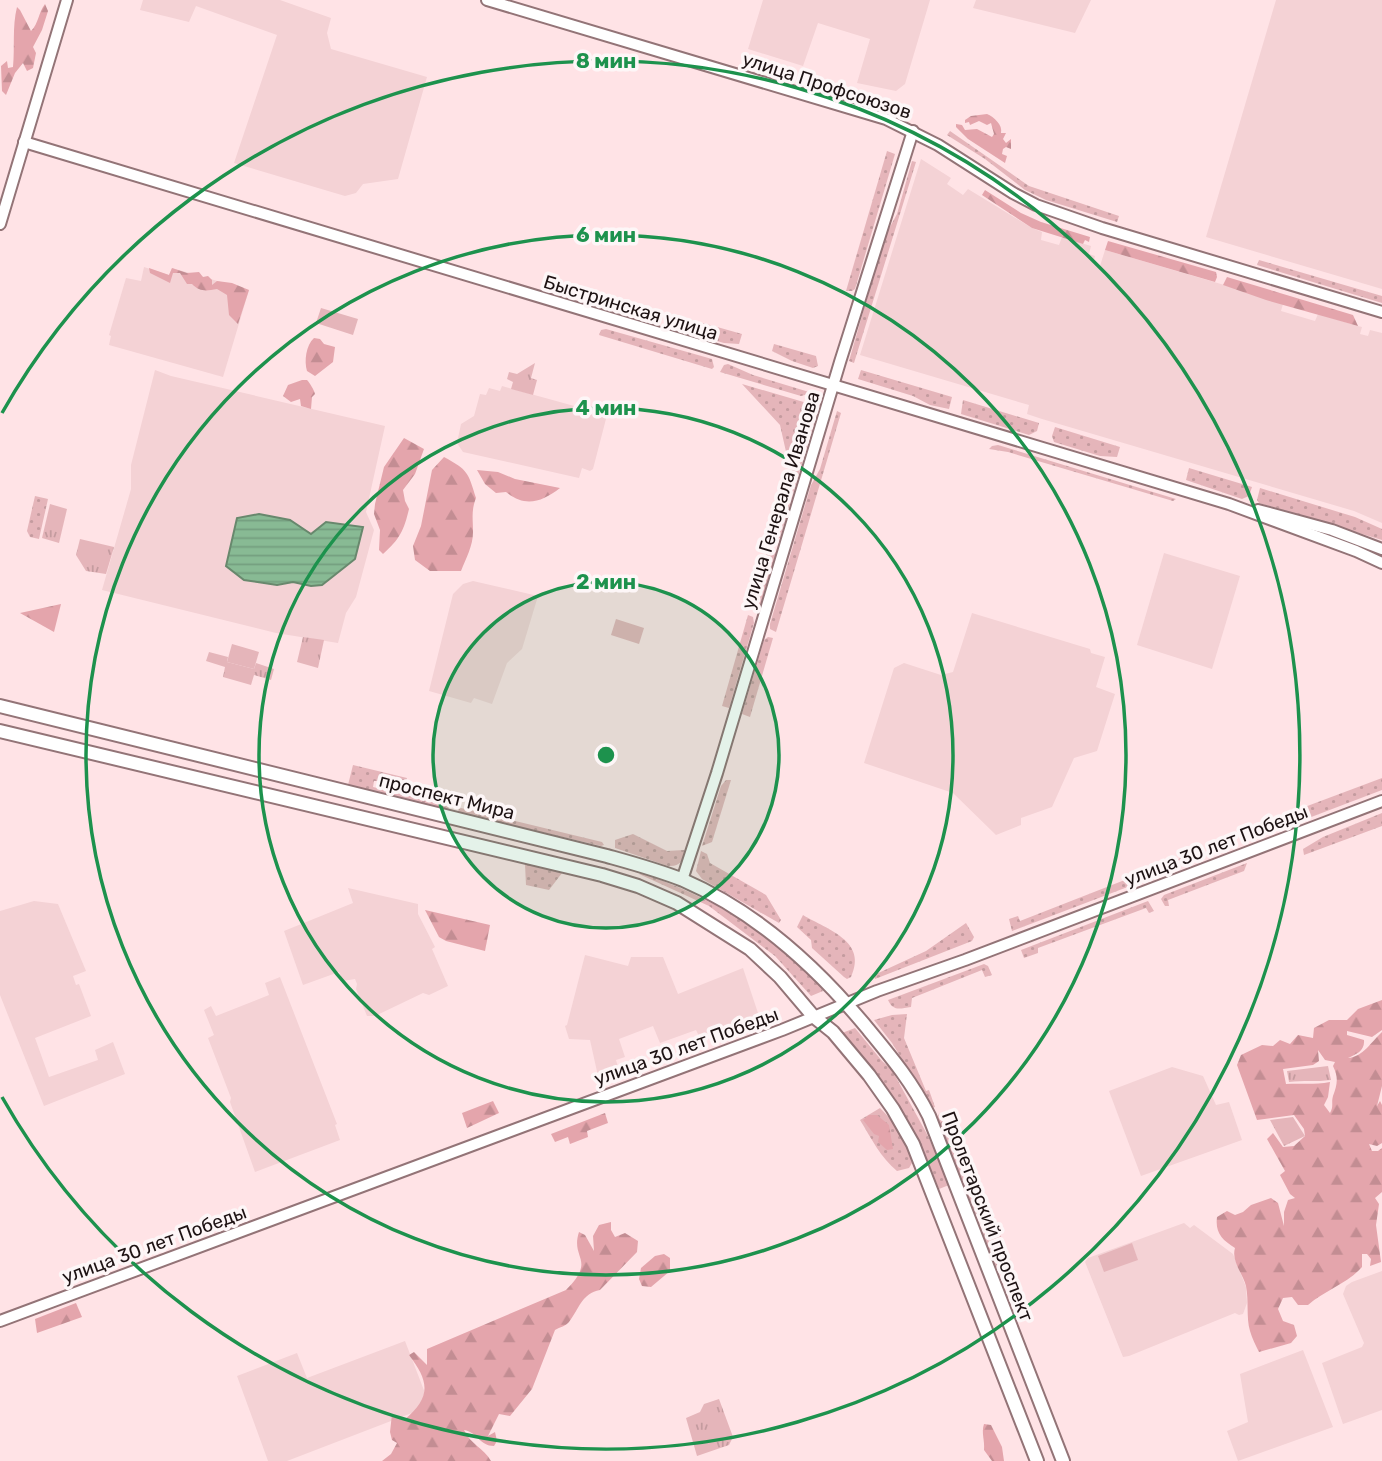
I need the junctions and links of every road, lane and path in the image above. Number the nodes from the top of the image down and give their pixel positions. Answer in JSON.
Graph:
{"nodes":[{"id":1,"x":67,"y":0,"type":"edge"},
{"id":2,"x":487,"y":0,"type":"edge"},
{"id":3,"x":914,"y":131,"type":"junction"},
{"id":4,"x":24,"y":142,"type":"junction"},
{"id":5,"x":0,"y":223,"type":"edge"},
{"id":6,"x":1382,"y":312,"type":"edge"},
{"id":7,"x":833,"y":386,"type":"junction"},
{"id":8,"x":1229,"y":504,"type":"junction"},
{"id":9,"x":1382,"y":549,"type":"edge"},
{"id":10,"x":1382,"y":563,"type":"edge"},
{"id":11,"x":0,"y":706,"type":"edge"},
{"id":12,"x":0,"y":731,"type":"edge"},
{"id":13,"x":381,"y":800,"type":"junction"},
{"id":14,"x":1382,"y":801,"type":"edge"},
{"id":15,"x":376,"y":820,"type":"junction"},
{"id":16,"x":682,"y":880,"type":"junction"},
{"id":17,"x":848,"y":1002,"type":"junction"},
{"id":18,"x":813,"y":1016,"type":"junction"},
{"id":19,"x":0,"y":1321,"type":"edge"},
{"id":20,"x":1037,"y":1461,"type":"edge"},
{"id":21,"x":1063,"y":1461,"type":"edge"}],
"edges":[{"from":1,"to":4,"type":"main road"},
{"from":2,"to":3,"type":"main road","name":"улица Профсоюзов"},
{"from":3,"to":6,"type":"main road","name":"улица Профсоюзов"},
{"from":3,"to":7,"type":"main road","name":"улица Генерала Иванова"},
{"from":4,"to":5,"type":"main road"},
{"from":4,"to":7,"type":"main road","name":"Быстринская улица"},
{"from":7,"to":8,"type":"main road","name":"Быстринская улица"},
{"from":7,"to":16,"type":"main road","name":"улица Генерала Иванова"},
{"from":8,"to":9,"type":"main road","name":"Быстринская улица"},
{"from":8,"to":10,"type":"main road","name":"Быстринская улица"},
{"from":11,"to":13,"type":"main road","name":"проспект Мира"},
{"from":12,"to":15,"type":"main road","name":"проспект Мира"},
{"from":13,"to":15,"type":"main road"},
{"from":13,"to":16,"type":"main road","name":"проспект Мира"},
{"from":14,"to":17,"type":"main road","name":"улица 30 лет Победы"},
{"from":15,"to":18,"type":"main road","name":"проспект Мира"},
{"from":16,"to":17,"type":"main road","name":"проспект Мира"},
{"from":17,"to":18,"type":"main road","name":"улица 30 лет Победы"},
{"from":17,"to":21,"type":"main road","name":"Пролетарский проспект"},
{"from":18,"to":19,"type":"main road","name":"улица 30 лет Победы"},
{"from":18,"to":20,"type":"main road"}]}
